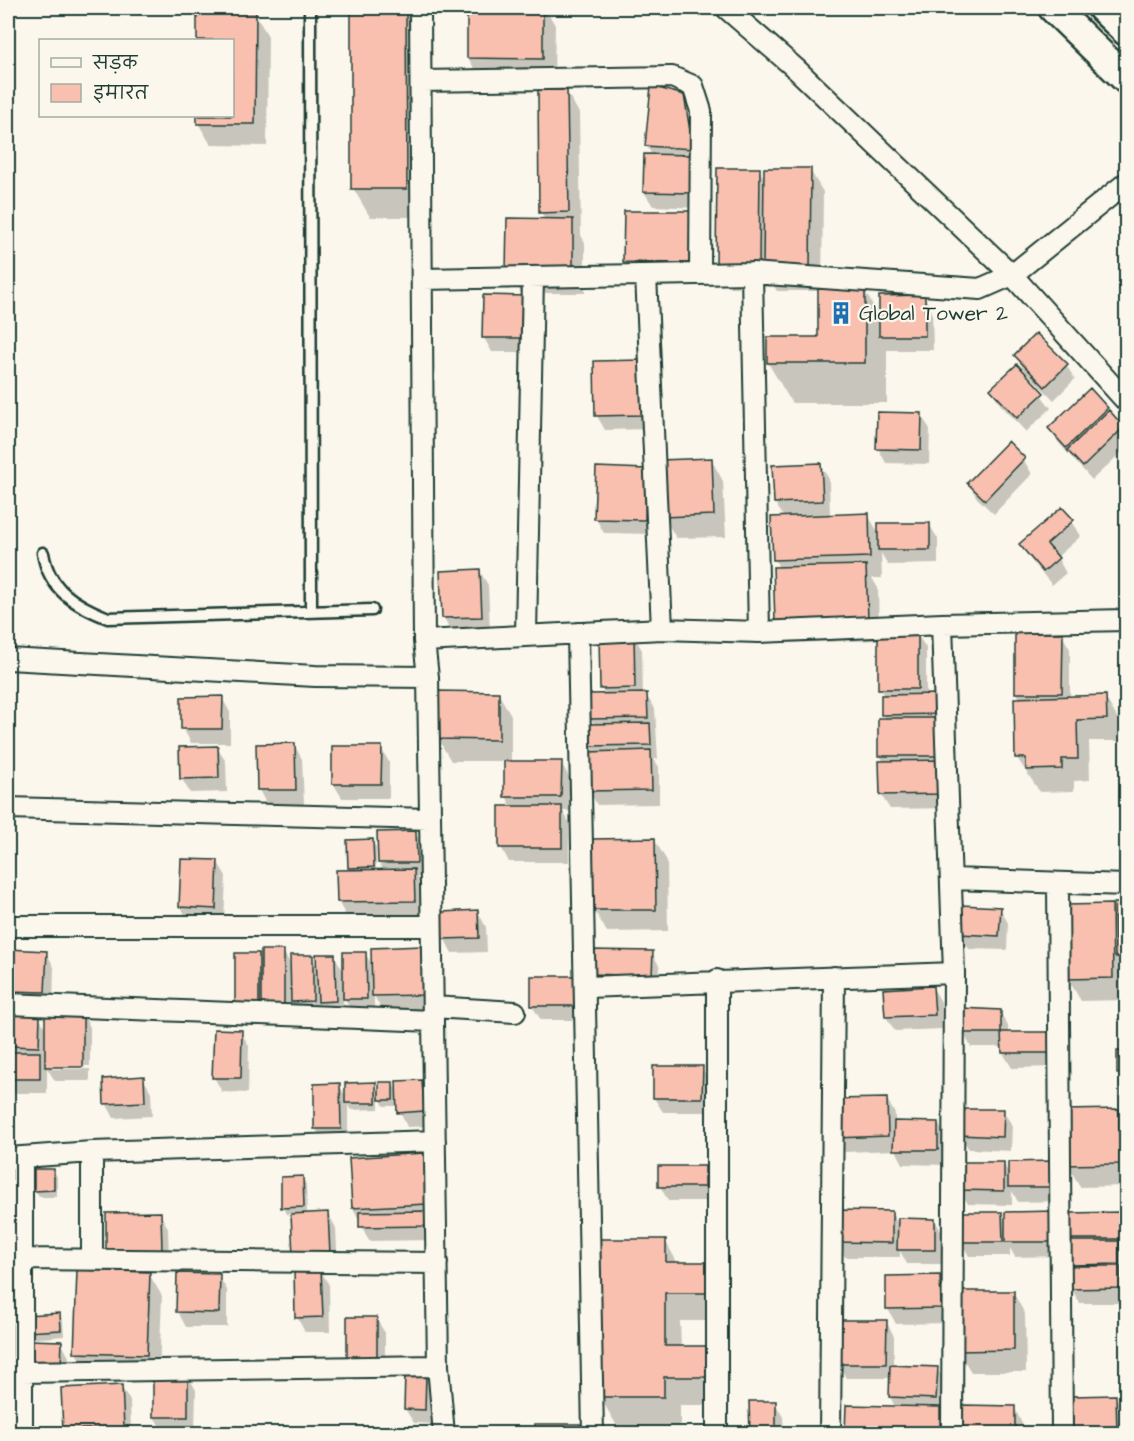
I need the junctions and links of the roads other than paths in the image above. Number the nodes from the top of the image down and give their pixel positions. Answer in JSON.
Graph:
{"nodes":[{"id":1,"x":310,"y":8,"type":"edge"},
{"id":2,"x":420,"y":8,"type":"edge"},
{"id":3,"x":726,"y":8,"type":"edge"},
{"id":4,"x":1053,"y":8,"type":"edge"},
{"id":5,"x":1102,"y":8,"type":"edge"},
{"id":6,"x":1126,"y":31,"type":"edge"},
{"id":7,"x":1126,"y":80,"type":"edge"},
{"id":8,"x":422,"y":81,"type":"junction"},
{"id":9,"x":1126,"y":183,"type":"edge"},
{"id":10,"x":752,"y":273,"type":"junction"},
{"id":11,"x":700,"y":274,"type":"junction"},
{"id":12,"x":646,"y":275,"type":"junction"},
{"id":13,"x":1012,"y":275,"type":"junction"},
{"id":14,"x":533,"y":277,"type":"junction"},
{"id":15,"x":422,"y":279,"type":"junction"},
{"id":16,"x":1126,"y":401,"type":"edge"},
{"id":17,"x":43,"y":553,"type":"dead end"},
{"id":18,"x":372,"y":610,"type":"dead end"},
{"id":19,"x":311,"y":611,"type":"junction"},
{"id":20,"x":1126,"y":620,"type":"edge"},
{"id":21,"x":942,"y":624,"type":"junction"},
{"id":22,"x":662,"y":629,"type":"junction"},
{"id":23,"x":759,"y":632,"type":"junction"},
{"id":24,"x":578,"y":633,"type":"junction"},
{"id":25,"x":526,"y":634,"type":"junction"},
{"id":26,"x":424,"y":641,"type":"junction"},
{"id":27,"x":8,"y":659,"type":"edge"},
{"id":28,"x":428,"y":677,"type":"junction"},
{"id":29,"x":8,"y":808,"type":"edge"},
{"id":30,"x":430,"y":819,"type":"junction"},
{"id":31,"x":953,"y":879,"type":"junction"},
{"id":32,"x":1058,"y":885,"type":"junction"},
{"id":33,"x":1126,"y":885,"type":"edge"},
{"id":34,"x":8,"y":926,"type":"edge"},
{"id":35,"x":432,"y":926,"type":"junction"},
{"id":36,"x":954,"y":973,"type":"junction"},
{"id":37,"x":834,"y":977,"type":"junction"},
{"id":38,"x":717,"y":980,"type":"junction"},
{"id":39,"x":586,"y":987,"type":"junction"},
{"id":40,"x":8,"y":1004,"type":"edge"},
{"id":41,"x":516,"y":1012,"type":"dead end"},
{"id":42,"x":433,"y":1014,"type":"junction"},
{"id":43,"x":435,"y":1141,"type":"junction"},
{"id":44,"x":92,"y":1152,"type":"junction"},
{"id":45,"x":15,"y":1158,"type":"edge"},
{"id":46,"x":92,"y":1258,"type":"junction"},
{"id":47,"x":22,"y":1259,"type":"junction"},
{"id":48,"x":436,"y":1263,"type":"junction"},
{"id":49,"x":438,"y":1366,"type":"junction"},
{"id":50,"x":22,"y":1372,"type":"junction"},
{"id":51,"x":22,"y":1434,"type":"edge"},
{"id":52,"x":444,"y":1434,"type":"edge"},
{"id":53,"x":593,"y":1434,"type":"edge"},
{"id":54,"x":717,"y":1434,"type":"edge"},
{"id":55,"x":830,"y":1434,"type":"edge"},
{"id":56,"x":952,"y":1434,"type":"edge"},
{"id":57,"x":1062,"y":1434,"type":"edge"}],
"edges":[{"from":1,"to":19,"type":"lane"},
{"from":2,"to":8,"type":"street"},
{"from":3,"to":13,"type":"street"},
{"from":4,"to":7,"type":"main road"},
{"from":5,"to":6,"type":"main road"},
{"from":8,"to":11,"type":"street"},
{"from":8,"to":15,"type":"street"},
{"from":9,"to":13,"type":"street"},
{"from":10,"to":11,"type":"street"},
{"from":10,"to":13,"type":"street"},
{"from":10,"to":23,"type":"street"},
{"from":11,"to":12,"type":"street"},
{"from":12,"to":14,"type":"street"},
{"from":12,"to":22,"type":"street"},
{"from":13,"to":16,"type":"street"},
{"from":14,"to":15,"type":"street"},
{"from":14,"to":25,"type":"street"},
{"from":15,"to":26,"type":"street"},
{"from":17,"to":19,"type":"lane"},
{"from":18,"to":19,"type":"lane"},
{"from":20,"to":21,"type":"street"},
{"from":21,"to":23,"type":"street"},
{"from":21,"to":31,"type":"street"},
{"from":22,"to":23,"type":"street"},
{"from":22,"to":24,"type":"street"},
{"from":24,"to":25,"type":"street"},
{"from":24,"to":39,"type":"street"},
{"from":25,"to":26,"type":"street"},
{"from":26,"to":28,"type":"street"},
{"from":27,"to":28,"type":"street"},
{"from":28,"to":30,"type":"street"},
{"from":29,"to":30,"type":"street"},
{"from":30,"to":35,"type":"street"},
{"from":31,"to":32,"type":"street"},
{"from":31,"to":36,"type":"street"},
{"from":32,"to":33,"type":"street"},
{"from":32,"to":57,"type":"street"},
{"from":34,"to":35,"type":"street"},
{"from":35,"to":42,"type":"street"},
{"from":36,"to":37,"type":"street"},
{"from":36,"to":56,"type":"street"},
{"from":37,"to":38,"type":"street"},
{"from":37,"to":55,"type":"street"},
{"from":38,"to":39,"type":"street"},
{"from":38,"to":54,"type":"street"},
{"from":39,"to":53,"type":"street"},
{"from":40,"to":42,"type":"street"},
{"from":41,"to":42,"type":"street"},
{"from":42,"to":43,"type":"street"},
{"from":43,"to":44,"type":"street"},
{"from":43,"to":48,"type":"street"},
{"from":44,"to":45,"type":"street"},
{"from":44,"to":46,"type":"street"},
{"from":45,"to":47,"type":"street"},
{"from":46,"to":47,"type":"street"},
{"from":46,"to":48,"type":"street"},
{"from":47,"to":50,"type":"street"},
{"from":48,"to":49,"type":"street"},
{"from":49,"to":50,"type":"street"},
{"from":49,"to":52,"type":"street"},
{"from":50,"to":51,"type":"street"}]}
